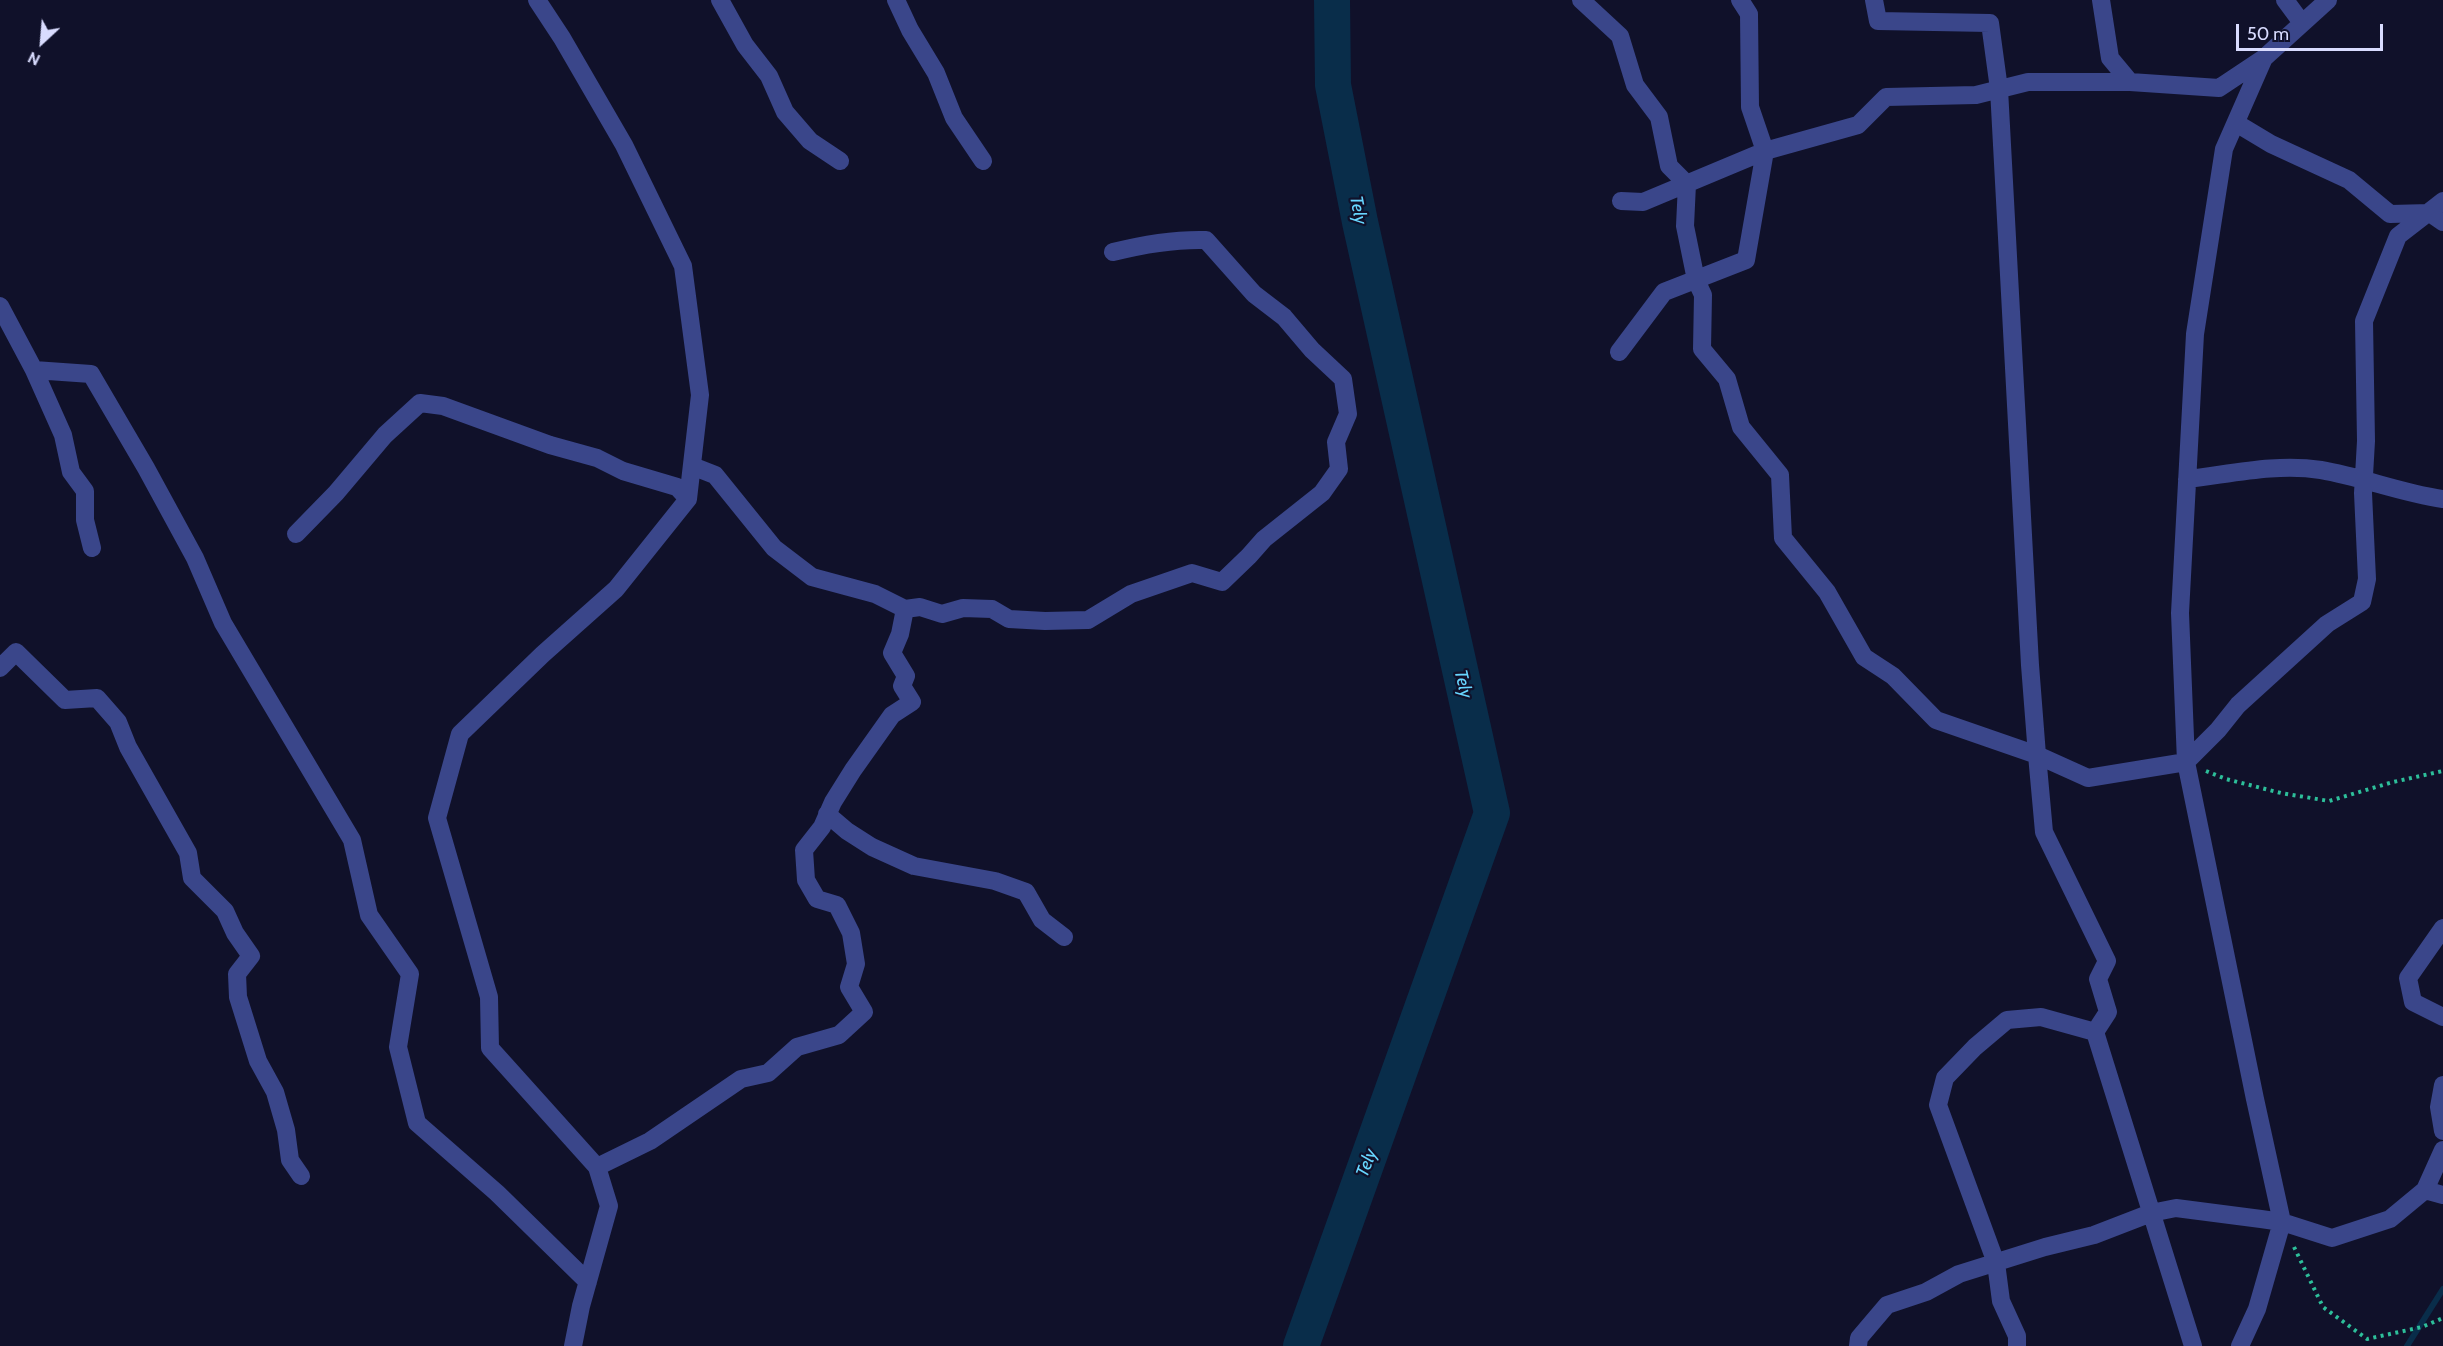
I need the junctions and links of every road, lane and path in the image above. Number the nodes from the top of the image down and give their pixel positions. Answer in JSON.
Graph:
{"nodes":[{"id":1,"x":537,"y":0,"type":"edge"},
{"id":2,"x":720,"y":0,"type":"edge"},
{"id":3,"x":896,"y":0,"type":"edge"},
{"id":4,"x":1581,"y":0,"type":"edge"},
{"id":5,"x":1740,"y":0,"type":"edge"},
{"id":6,"x":1874,"y":0,"type":"edge"},
{"id":7,"x":2101,"y":0,"type":"edge"},
{"id":8,"x":2285,"y":0,"type":"edge"},
{"id":9,"x":2328,"y":0,"type":"edge"},
{"id":10,"x":2302,"y":24,"type":"junction"},
{"id":11,"x":2264,"y":58,"type":"junction"},
{"id":12,"x":2130,"y":82,"type":"junction"},
{"id":13,"x":2000,"y":89,"type":"junction"},
{"id":14,"x":2236,"y":123,"type":"junction"},
{"id":15,"x":1765,"y":151,"type":"junction"},
{"id":16,"x":840,"y":161,"type":"dead end"},
{"id":17,"x":983,"y":161,"type":"dead end"},
{"id":18,"x":1687,"y":184,"type":"junction"},
{"id":19,"x":1621,"y":201,"type":"dead end"},
{"id":20,"x":2439,"y":212,"type":"edge"},
{"id":21,"x":1113,"y":252,"type":"dead end"},
{"id":22,"x":1696,"y":280,"type":"junction"},
{"id":23,"x":0,"y":306,"type":"edge"},
{"id":24,"x":1619,"y":352,"type":"dead end"},
{"id":25,"x":34,"y":370,"type":"junction"},
{"id":26,"x":692,"y":466,"type":"junction"},
{"id":27,"x":2187,"y":480,"type":"junction"},
{"id":28,"x":2364,"y":482,"type":"junction"},
{"id":29,"x":2443,"y":498,"type":"edge"},
{"id":30,"x":688,"y":499,"type":"junction"},
{"id":31,"x":296,"y":534,"type":"dead end"},
{"id":32,"x":92,"y":548,"type":"dead end"},
{"id":33,"x":905,"y":609,"type":"junction"},
{"id":34,"x":2,"y":661,"type":"edge"},
{"id":35,"x":2037,"y":755,"type":"junction"},
{"id":36,"x":2186,"y":762,"type":"junction"},
{"id":37,"x":2443,"y":771,"type":"edge"},
{"id":38,"x":827,"y":814,"type":"junction"},
{"id":39,"x":2443,"y":928,"type":"edge"},
{"id":40,"x":1064,"y":937,"type":"dead end"},
{"id":41,"x":2443,"y":1017,"type":"edge"},
{"id":42,"x":2095,"y":1032,"type":"junction"},
{"id":43,"x":2443,"y":1085,"type":"edge"},
{"id":44,"x":2443,"y":1131,"type":"edge"},
{"id":45,"x":2443,"y":1150,"type":"edge"},
{"id":46,"x":597,"y":1167,"type":"junction"},
{"id":47,"x":301,"y":1176,"type":"dead end"},
{"id":48,"x":2434,"y":1192,"type":"edge"},
{"id":49,"x":2151,"y":1213,"type":"junction"},
{"id":50,"x":2282,"y":1222,"type":"junction"},
{"id":51,"x":1996,"y":1263,"type":"junction"},
{"id":52,"x":588,"y":1282,"type":"junction"},
{"id":53,"x":2443,"y":1318,"type":"edge"},
{"id":54,"x":573,"y":1346,"type":"edge"},
{"id":55,"x":1858,"y":1346,"type":"edge"},
{"id":56,"x":2017,"y":1346,"type":"edge"},
{"id":57,"x":2193,"y":1346,"type":"edge"},
{"id":58,"x":2240,"y":1346,"type":"edge"}],
"edges":[{"from":1,"to":26,"type":"street"},
{"from":2,"to":16,"type":"street"},
{"from":3,"to":17,"type":"street"},
{"from":4,"to":18,"type":"street"},
{"from":5,"to":15,"type":"street"},
{"from":6,"to":13,"type":"street"},
{"from":7,"to":12,"type":"street"},
{"from":8,"to":10,"type":"street"},
{"from":9,"to":10,"type":"street"},
{"from":10,"to":11,"type":"street"},
{"from":11,"to":12,"type":"street"},
{"from":11,"to":14,"type":"street"},
{"from":12,"to":13,"type":"street"},
{"from":13,"to":15,"type":"street"},
{"from":13,"to":35,"type":"street"},
{"from":14,"to":20,"type":"street"},
{"from":14,"to":27,"type":"street"},
{"from":15,"to":18,"type":"street"},
{"from":15,"to":22,"type":"street"},
{"from":18,"to":19,"type":"street"},
{"from":18,"to":22,"type":"street"},
{"from":20,"to":28,"type":"street"},
{"from":21,"to":33,"type":"street"},
{"from":22,"to":24,"type":"street"},
{"from":22,"to":35,"type":"street"},
{"from":23,"to":25,"type":"street"},
{"from":25,"to":32,"type":"street"},
{"from":25,"to":52,"type":"street"},
{"from":26,"to":30,"type":"street"},
{"from":26,"to":33,"type":"street"},
{"from":27,"to":28,"type":"street"},
{"from":27,"to":36,"type":"street"},
{"from":28,"to":29,"type":"street"},
{"from":28,"to":36,"type":"street"},
{"from":30,"to":31,"type":"street"},
{"from":30,"to":46,"type":"street"},
{"from":33,"to":38,"type":"street"},
{"from":34,"to":47,"type":"street"},
{"from":35,"to":36,"type":"street"},
{"from":35,"to":42,"type":"street"},
{"from":36,"to":37,"type":"path"},
{"from":36,"to":50,"type":"street"},
{"from":38,"to":40,"type":"street"},
{"from":38,"to":46,"type":"street"},
{"from":39,"to":41,"type":"street"},
{"from":42,"to":49,"type":"street"},
{"from":42,"to":51,"type":"street"},
{"from":43,"to":44,"type":"street"},
{"from":45,"to":48,"type":"street"},
{"from":46,"to":52,"type":"street"},
{"from":48,"to":50,"type":"street"},
{"from":49,"to":50,"type":"street"},
{"from":49,"to":51,"type":"street"},
{"from":49,"to":57,"type":"street"},
{"from":50,"to":53,"type":"path"},
{"from":50,"to":58,"type":"street"},
{"from":51,"to":55,"type":"street"},
{"from":51,"to":56,"type":"street"},
{"from":52,"to":54,"type":"street"}]}
